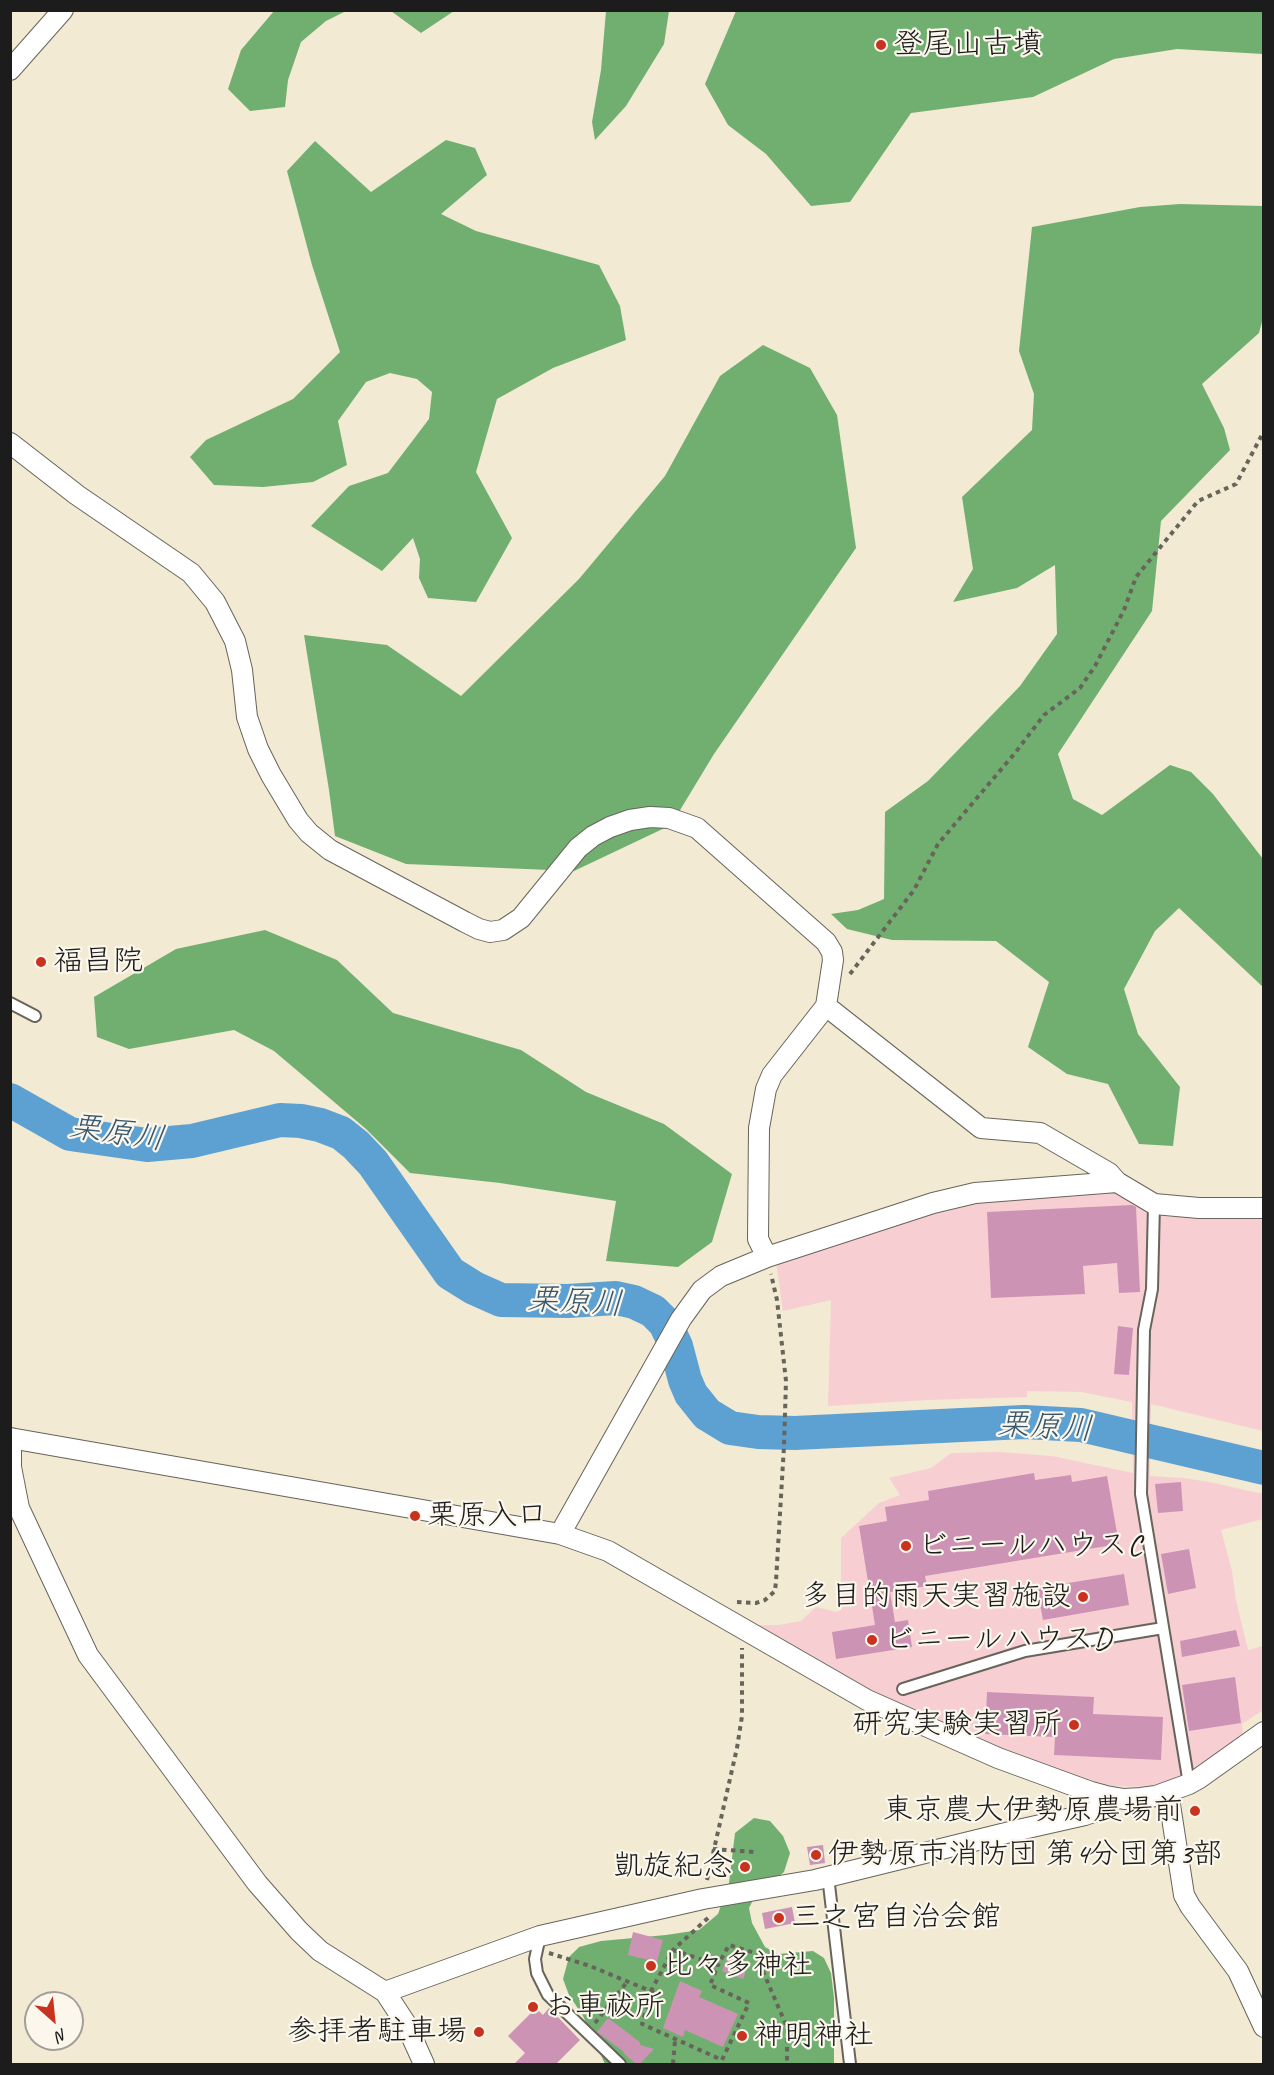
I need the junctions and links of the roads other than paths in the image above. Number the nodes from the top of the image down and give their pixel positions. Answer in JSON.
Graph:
{"nodes":[{"id":1,"x":63,"y":10,"type":"edge"},
{"id":2,"x":10,"y":70,"type":"edge"},
{"id":3,"x":10,"y":442,"type":"edge"},
{"id":4,"x":10,"y":1003,"type":"edge"},
{"id":5,"x":826,"y":1006,"type":"junction"},
{"id":6,"x":34,"y":1016,"type":"dead end"},
{"id":7,"x":1117,"y":1182,"type":"junction"},
{"id":8,"x":1154,"y":1204,"type":"junction"},
{"id":9,"x":1263,"y":1208,"type":"edge"},
{"id":10,"x":767,"y":1257,"type":"junction"},
{"id":11,"x":11,"y":1438,"type":"edge"},
{"id":12,"x":560,"y":1534,"type":"junction"},
{"id":13,"x":1163,"y":1628,"type":"junction"},
{"id":14,"x":903,"y":1689,"type":"dead end"},
{"id":15,"x":1263,"y":1732,"type":"edge"},
{"id":16,"x":1189,"y":1784,"type":"junction"},
{"id":17,"x":1168,"y":1792,"type":"junction"},
{"id":18,"x":1106,"y":1796,"type":"junction"},
{"id":19,"x":828,"y":1876,"type":"junction"},
{"id":20,"x":540,"y":1936,"type":"junction"},
{"id":21,"x":386,"y":1992,"type":"junction"},
{"id":22,"x":1263,"y":2027,"type":"edge"},
{"id":23,"x":423,"y":2064,"type":"edge"},
{"id":24,"x":620,"y":2064,"type":"edge"},
{"id":25,"x":850,"y":2064,"type":"edge"}],
"edges":[{"from":1,"to":2,"type":"street"},
{"from":3,"to":5,"type":"street"},
{"from":4,"to":6,"type":"lane"},
{"from":5,"to":7,"type":"street"},
{"from":5,"to":10,"type":"street"},
{"from":7,"to":8,"type":"street"},
{"from":7,"to":10,"type":"street"},
{"from":8,"to":9,"type":"street"},
{"from":8,"to":13,"type":"lane"},
{"from":10,"to":12,"type":"street"},
{"from":11,"to":12,"type":"street"},
{"from":11,"to":21,"type":"street"},
{"from":12,"to":18,"type":"street"},
{"from":13,"to":14,"type":"lane"},
{"from":13,"to":16,"type":"lane"},
{"from":15,"to":16,"type":"street"},
{"from":16,"to":17,"type":"street"},
{"from":17,"to":18,"type":"street"},
{"from":17,"to":22,"type":"street"},
{"from":18,"to":19,"type":"street"},
{"from":19,"to":20,"type":"street"},
{"from":19,"to":25,"type":"lane"},
{"from":20,"to":21,"type":"street"},
{"from":20,"to":24,"type":"lane"},
{"from":21,"to":23,"type":"street"}]}
